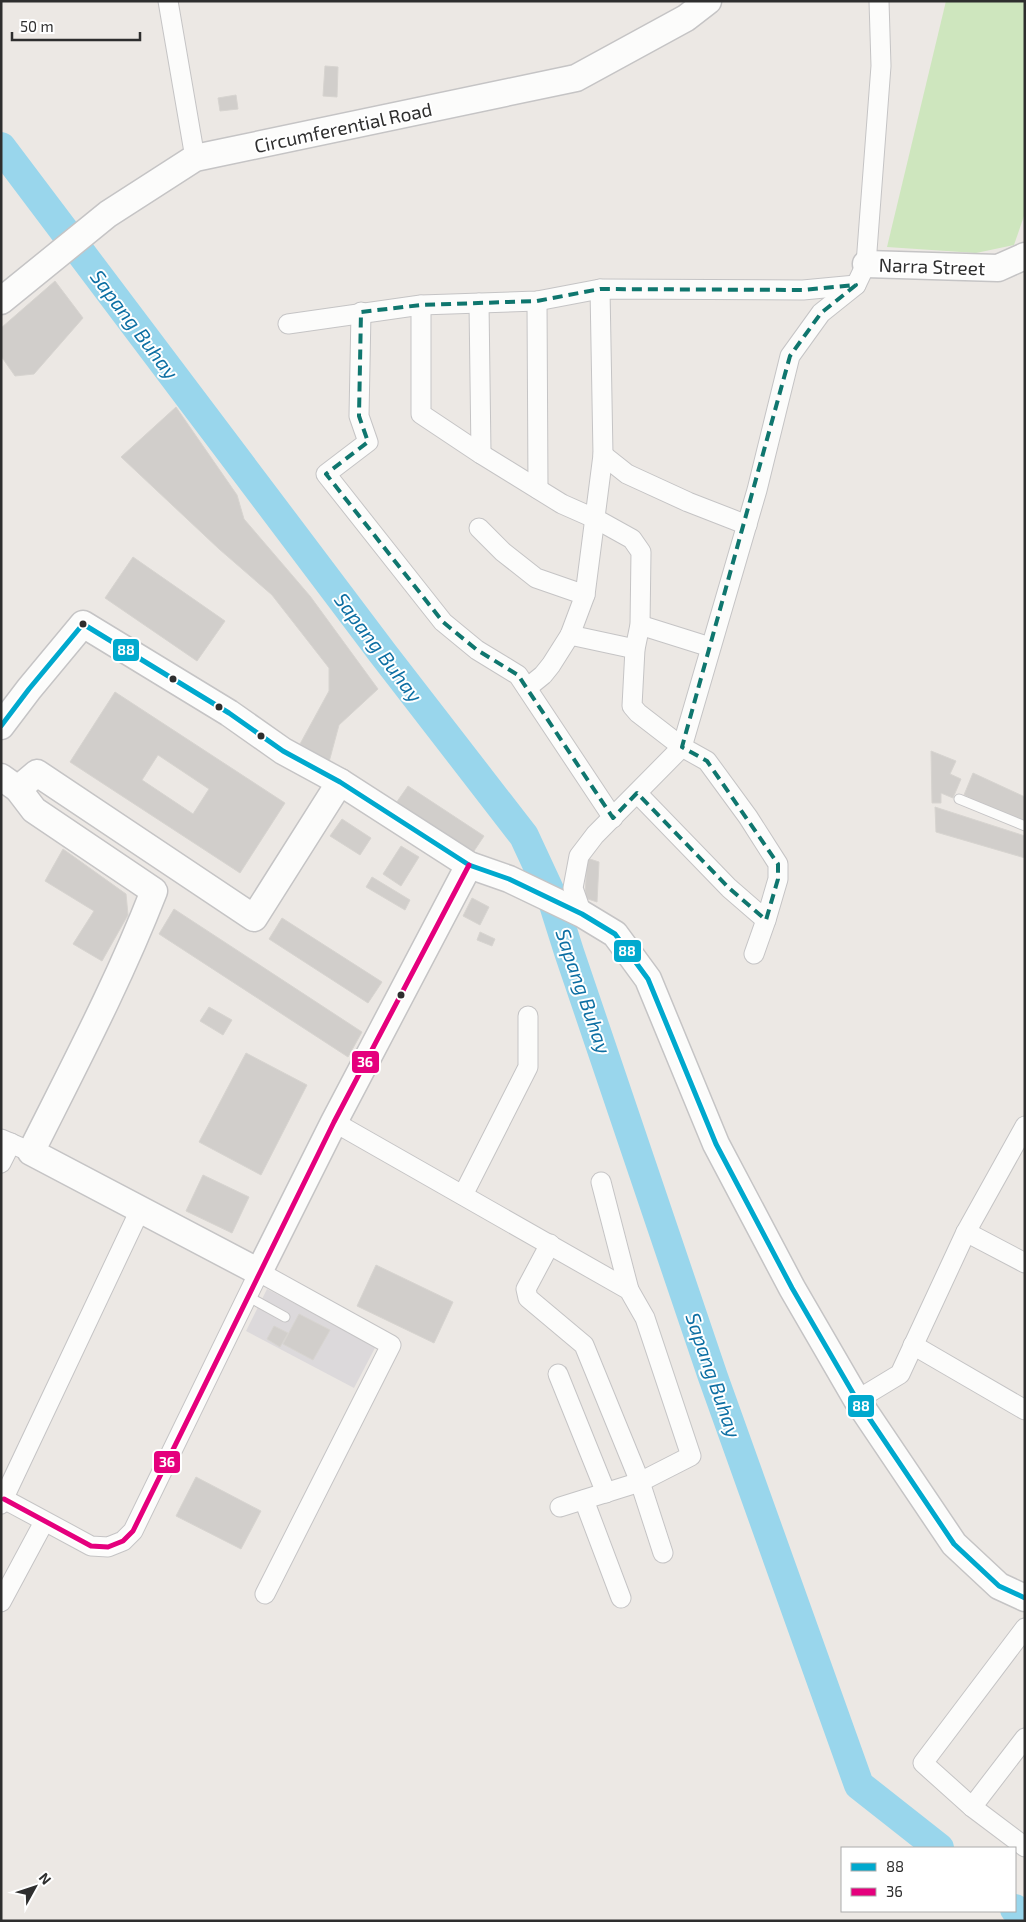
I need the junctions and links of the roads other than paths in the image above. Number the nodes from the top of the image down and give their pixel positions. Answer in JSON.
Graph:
{"nodes":[{"id":1,"x":168,"y":1,"type":"edge"},
{"id":2,"x":708,"y":1,"type":"edge"},
{"id":3,"x":879,"y":1,"type":"edge"},
{"id":4,"x":195,"y":158,"type":"junction"},
{"id":5,"x":1025,"y":256,"type":"edge"},
{"id":6,"x":861,"y":274,"type":"junction"},
{"id":7,"x":600,"y":289,"type":"junction"},
{"id":8,"x":537,"y":300,"type":"junction"},
{"id":9,"x":1,"y":301,"type":"edge"},
{"id":10,"x":479,"y":303,"type":"junction"},
{"id":11,"x":421,"y":304,"type":"junction"},
{"id":12,"x":361,"y":312,"type":"junction"},
{"id":13,"x":288,"y":324,"type":"dead end"},
{"id":14,"x":481,"y":454,"type":"junction"},
{"id":15,"x":603,"y":455,"type":"junction"},
{"id":16,"x":538,"y":489,"type":"junction"},
{"id":17,"x":596,"y":519,"type":"junction"},
{"id":18,"x":747,"y":525,"type":"junction"},
{"id":19,"x":479,"y":528,"type":"dead end"},
{"id":20,"x":585,"y":595,"type":"junction"},
{"id":21,"x":640,"y":625,"type":"junction"},
{"id":22,"x":570,"y":635,"type":"junction"},
{"id":23,"x":710,"y":647,"type":"junction"},
{"id":24,"x":634,"y":649,"type":"junction"},
{"id":25,"x":527,"y":688,"type":"junction"},
{"id":26,"x":1,"y":726,"type":"edge"},
{"id":27,"x":682,"y":747,"type":"junction"},
{"id":28,"x":340,"y":782,"type":"junction"},
{"id":29,"x":10,"y":783,"type":"edge"},
{"id":30,"x":637,"y":793,"type":"junction"},
{"id":31,"x":960,"y":799,"type":"dead end"},
{"id":32,"x":613,"y":818,"type":"junction"},
{"id":33,"x":1025,"y":826,"type":"edge"},
{"id":34,"x":469,"y":865,"type":"junction"},
{"id":35,"x":575,"y":911,"type":"junction"},
{"id":36,"x":766,"y":920,"type":"junction"},
{"id":37,"x":754,"y":954,"type":"dead end"},
{"id":38,"x":528,"y":1016,"type":"dead end"},
{"id":39,"x":334,"y":1122,"type":"junction"},
{"id":40,"x":1025,"y":1126,"type":"edge"},
{"id":41,"x":15,"y":1145,"type":"edge"},
{"id":42,"x":1,"y":1163,"type":"edge"},
{"id":43,"x":601,"y":1182,"type":"dead end"},
{"id":44,"x":463,"y":1195,"type":"junction"},
{"id":45,"x":140,"y":1210,"type":"junction"},
{"id":46,"x":966,"y":1232,"type":"junction"},
{"id":47,"x":550,"y":1244,"type":"junction"},
{"id":48,"x":1025,"y":1263,"type":"edge"},
{"id":49,"x":259,"y":1272,"type":"junction"},
{"id":50,"x":629,"y":1290,"type":"junction"},
{"id":51,"x":248,"y":1296,"type":"junction"},
{"id":52,"x":285,"y":1317,"type":"dead end"},
{"id":53,"x":913,"y":1346,"type":"junction"},
{"id":54,"x":558,"y":1374,"type":"dead end"},
{"id":55,"x":857,"y":1400,"type":"junction"},
{"id":56,"x":1025,"y":1410,"type":"edge"},
{"id":57,"x":640,"y":1482,"type":"junction"},
{"id":58,"x":606,"y":1493,"type":"junction"},
{"id":59,"x":584,"y":1500,"type":"junction"},
{"id":60,"x":3,"y":1502,"type":"edge"},
{"id":61,"x":560,"y":1507,"type":"dead end"},
{"id":62,"x":44,"y":1522,"type":"junction"},
{"id":63,"x":663,"y":1553,"type":"dead end"},
{"id":64,"x":265,"y":1594,"type":"dead end"},
{"id":65,"x":621,"y":1598,"type":"dead end"},
{"id":66,"x":1025,"y":1598,"type":"edge"},
{"id":67,"x":1,"y":1602,"type":"edge"},
{"id":68,"x":1025,"y":1628,"type":"edge"},
{"id":69,"x":1025,"y":1738,"type":"edge"},
{"id":70,"x":972,"y":1806,"type":"junction"},
{"id":71,"x":1025,"y":1846,"type":"edge"}],
"edges":[{"from":1,"to":4,"type":"street"},
{"from":2,"to":4,"type":"street","name":"Circumferential Road"},
{"from":3,"to":6,"type":"street"},
{"from":4,"to":9,"type":"street","name":"Circumferential Road"},
{"from":5,"to":6,"type":"street","name":"Narra Street"},
{"from":6,"to":7,"type":"street"},
{"from":6,"to":18,"type":"street"},
{"from":7,"to":8,"type":"street"},
{"from":7,"to":15,"type":"street"},
{"from":8,"to":10,"type":"street"},
{"from":8,"to":16,"type":"street"},
{"from":10,"to":11,"type":"street"},
{"from":10,"to":14,"type":"street"},
{"from":11,"to":12,"type":"street"},
{"from":11,"to":14,"type":"street"},
{"from":12,"to":13,"type":"street"},
{"from":12,"to":25,"type":"street"},
{"from":14,"to":16,"type":"street"},
{"from":15,"to":17,"type":"street"},
{"from":15,"to":18,"type":"street"},
{"from":16,"to":17,"type":"street"},
{"from":17,"to":20,"type":"street"},
{"from":17,"to":21,"type":"street"},
{"from":18,"to":23,"type":"street"},
{"from":19,"to":20,"type":"street"},
{"from":20,"to":22,"type":"street"},
{"from":21,"to":23,"type":"street"},
{"from":21,"to":24,"type":"street"},
{"from":22,"to":24,"type":"street"},
{"from":22,"to":25,"type":"street"},
{"from":23,"to":27,"type":"street"},
{"from":24,"to":27,"type":"street"},
{"from":25,"to":32,"type":"street"},
{"from":26,"to":28,"type":"street"},
{"from":27,"to":30,"type":"street"},
{"from":27,"to":36,"type":"street"},
{"from":28,"to":29,"type":"street"},
{"from":28,"to":34,"type":"street"},
{"from":29,"to":41,"type":"street"},
{"from":30,"to":32,"type":"street"},
{"from":30,"to":36,"type":"street"},
{"from":31,"to":33,"type":"lane"},
{"from":32,"to":35,"type":"street"},
{"from":34,"to":35,"type":"street"},
{"from":34,"to":39,"type":"street"},
{"from":35,"to":55,"type":"street"},
{"from":36,"to":37,"type":"street"},
{"from":38,"to":44,"type":"street"},
{"from":39,"to":44,"type":"street"},
{"from":39,"to":49,"type":"street"},
{"from":40,"to":46,"type":"street"},
{"from":41,"to":42,"type":"street"},
{"from":41,"to":45,"type":"street"},
{"from":43,"to":50,"type":"street"},
{"from":44,"to":47,"type":"street"},
{"from":45,"to":49,"type":"street"},
{"from":45,"to":60,"type":"street"},
{"from":46,"to":48,"type":"street"},
{"from":46,"to":53,"type":"street"},
{"from":47,"to":50,"type":"street"},
{"from":47,"to":57,"type":"street"},
{"from":49,"to":51,"type":"street"},
{"from":49,"to":64,"type":"street"},
{"from":50,"to":57,"type":"street"},
{"from":51,"to":52,"type":"lane"},
{"from":51,"to":62,"type":"street"},
{"from":53,"to":55,"type":"street"},
{"from":53,"to":56,"type":"street"},
{"from":54,"to":58,"type":"street"},
{"from":55,"to":66,"type":"street"},
{"from":57,"to":58,"type":"street"},
{"from":57,"to":63,"type":"street"},
{"from":58,"to":59,"type":"street"},
{"from":59,"to":61,"type":"street"},
{"from":59,"to":65,"type":"street"},
{"from":60,"to":62,"type":"street"},
{"from":62,"to":67,"type":"street"},
{"from":68,"to":70,"type":"street"},
{"from":69,"to":70,"type":"street"},
{"from":70,"to":71,"type":"street"}]}
